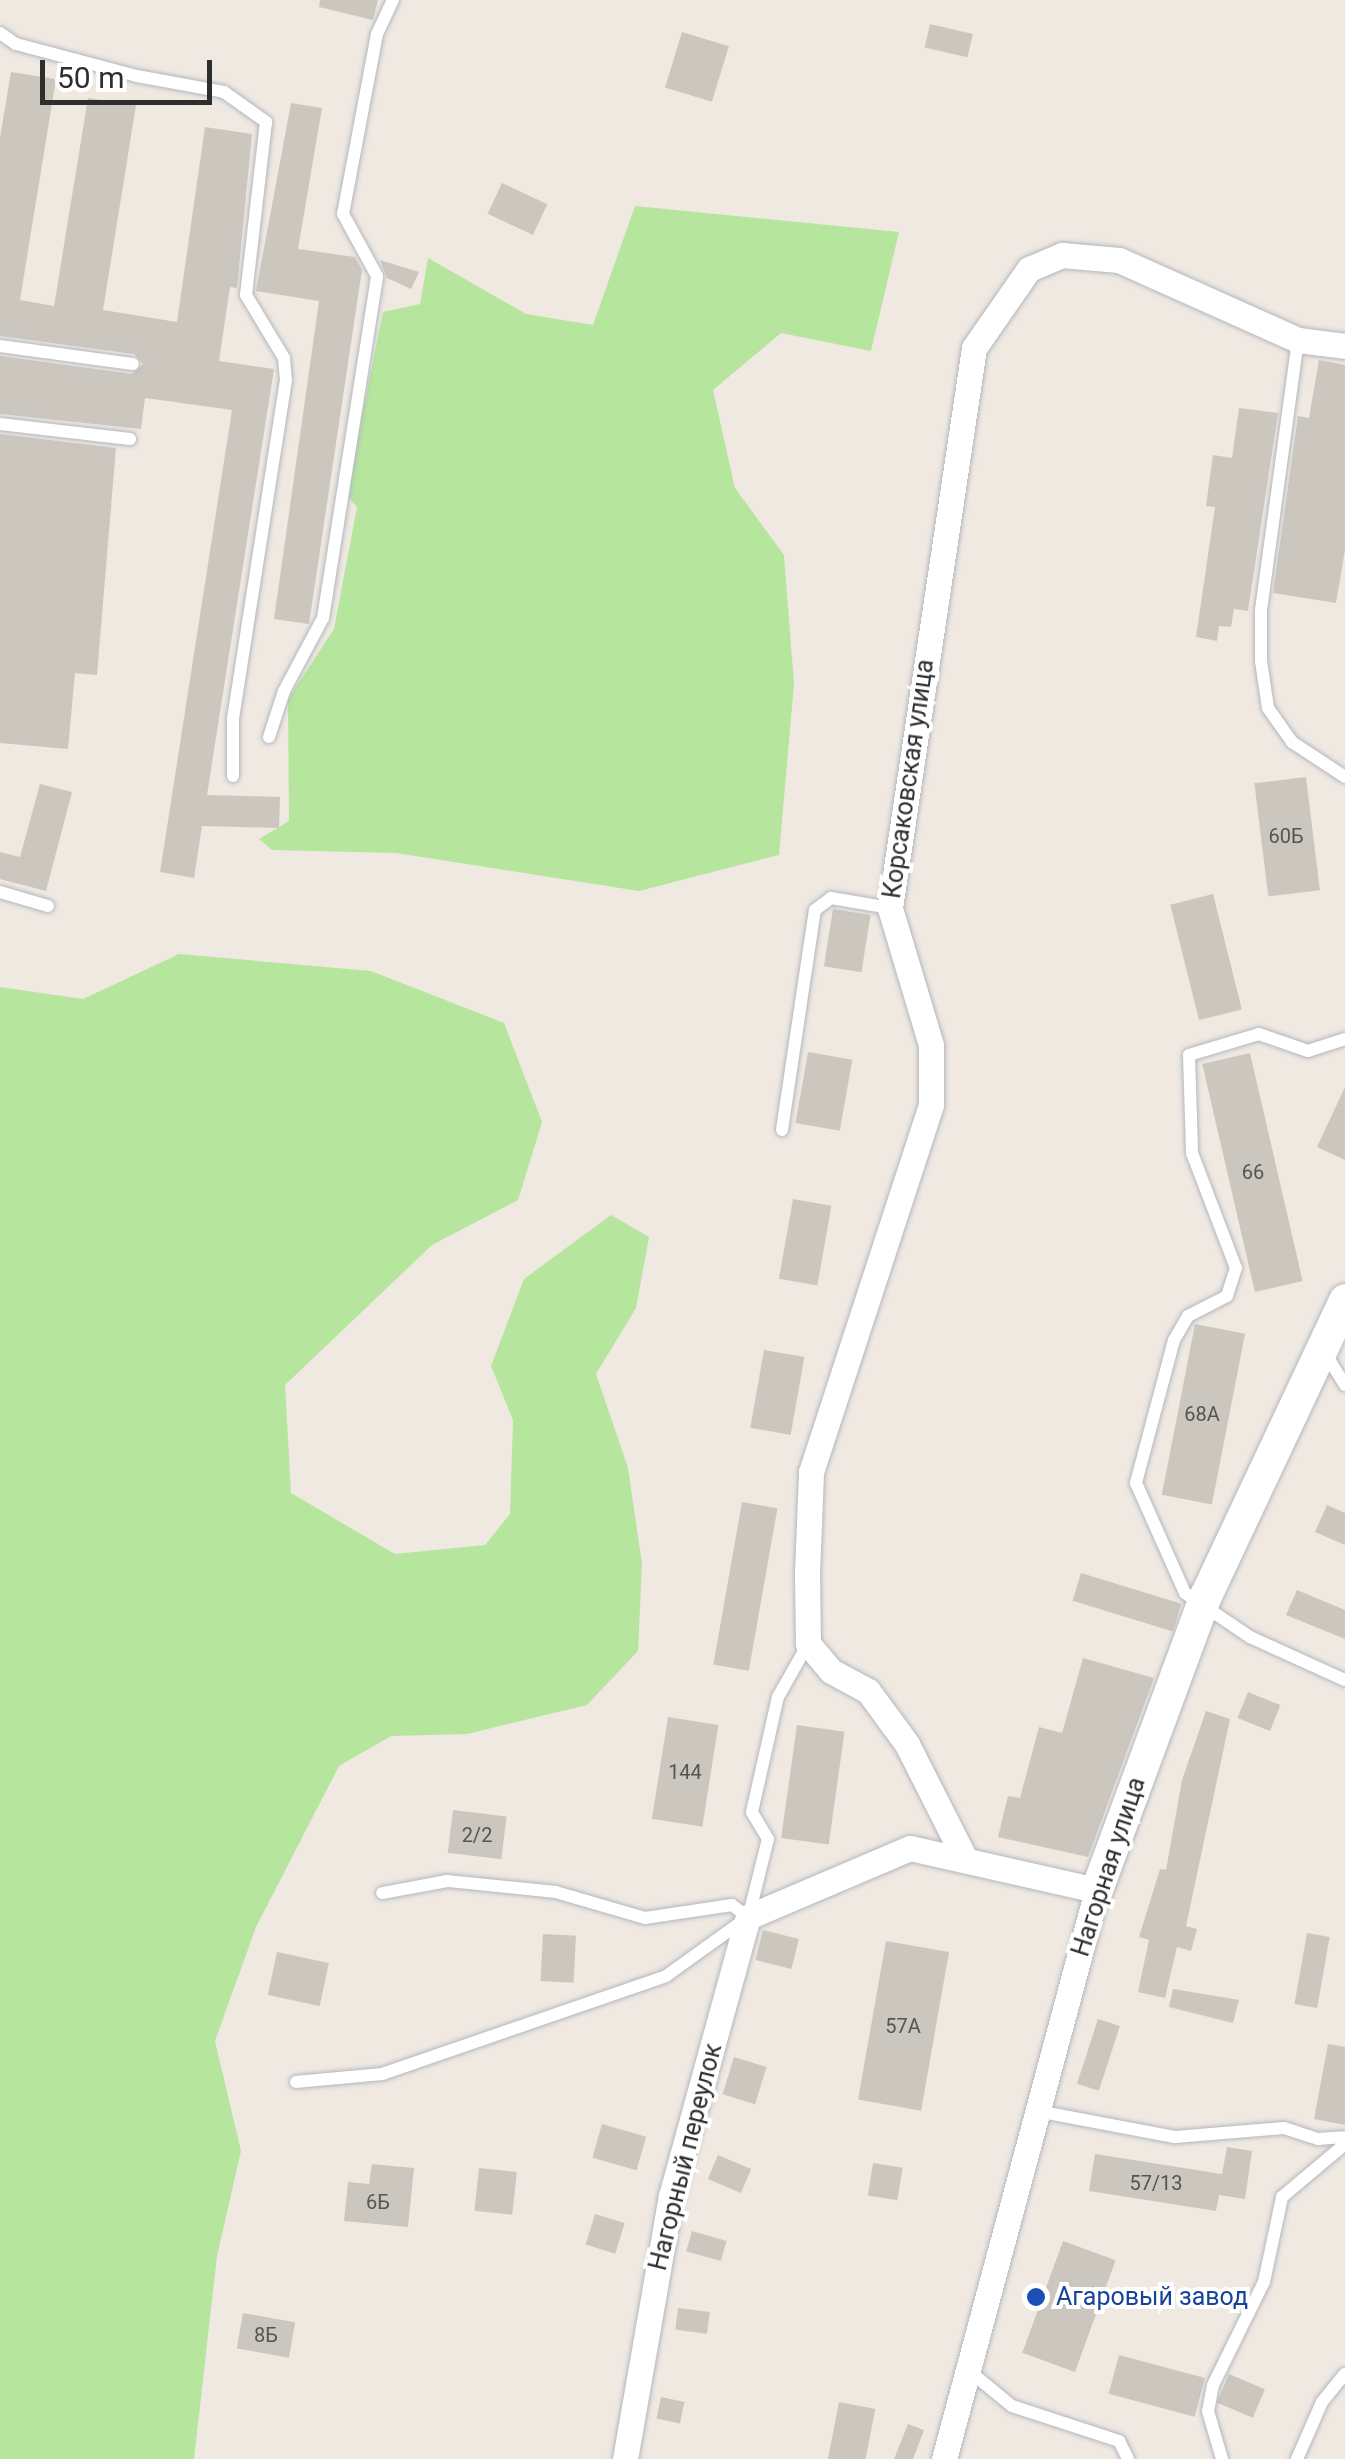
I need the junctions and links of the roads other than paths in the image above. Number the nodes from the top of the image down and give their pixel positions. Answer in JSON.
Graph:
{"nodes":[{"id":1,"x":393,"y":0,"type":"edge"},
{"id":2,"x":0,"y":33,"type":"edge"},
{"id":3,"x":1298,"y":340,"type":"junction"},
{"id":4,"x":0,"y":346,"type":"edge"},
{"id":5,"x":1345,"y":346,"type":"edge"},
{"id":6,"x":133,"y":364,"type":"dead end"},
{"id":7,"x":0,"y":424,"type":"edge"},
{"id":8,"x":130,"y":439,"type":"dead end"},
{"id":9,"x":270,"y":737,"type":"dead end"},
{"id":10,"x":233,"y":776,"type":"dead end"},
{"id":11,"x":1345,"y":777,"type":"edge"},
{"id":12,"x":0,"y":892,"type":"edge"},
{"id":13,"x":48,"y":906,"type":"dead end"},
{"id":14,"x":890,"y":908,"type":"junction"},
{"id":15,"x":1345,"y":1039,"type":"edge"},
{"id":16,"x":782,"y":1130,"type":"dead end"},
{"id":17,"x":1345,"y":1300,"type":"edge"},
{"id":18,"x":1322,"y":1348,"type":"junction"},
{"id":19,"x":1345,"y":1385,"type":"edge"},
{"id":20,"x":1202,"y":1606,"type":"junction"},
{"id":21,"x":808,"y":1644,"type":"junction"},
{"id":22,"x":1345,"y":1680,"type":"edge"},
{"id":23,"x":963,"y":1855,"type":"junction"},
{"id":24,"x":1097,"y":1890,"type":"junction"},
{"id":25,"x":382,"y":1893,"type":"dead end"},
{"id":26,"x":748,"y":1917,"type":"junction"},
{"id":27,"x":296,"y":2082,"type":"dead end"},
{"id":28,"x":1038,"y":2111,"type":"junction"},
{"id":29,"x":1345,"y":2140,"type":"edge"},
{"id":30,"x":968,"y":2370,"type":"junction"},
{"id":31,"x":1345,"y":2374,"type":"edge"},
{"id":32,"x":625,"y":2459,"type":"edge"},
{"id":33,"x":944,"y":2459,"type":"edge"},
{"id":34,"x":1128,"y":2459,"type":"edge"},
{"id":35,"x":1222,"y":2459,"type":"edge"},
{"id":36,"x":1296,"y":2459,"type":"edge"}],
"edges":[{"from":1,"to":9,"type":"lane"},
{"from":2,"to":10,"type":"lane"},
{"from":3,"to":5,"type":"street"},
{"from":3,"to":11,"type":"lane"},
{"from":3,"to":14,"type":"street","name":"Корсаковская улица"},
{"from":4,"to":6,"type":"lane"},
{"from":7,"to":8,"type":"lane"},
{"from":12,"to":13,"type":"lane"},
{"from":14,"to":16,"type":"lane"},
{"from":14,"to":21,"type":"street","name":"Корсаковская улица"},
{"from":15,"to":20,"type":"lane"},
{"from":17,"to":18,"type":"street","name":"Нагорная улица"},
{"from":18,"to":19,"type":"lane"},
{"from":18,"to":20,"type":"street","name":"Нагорная улица"},
{"from":20,"to":22,"type":"lane"},
{"from":20,"to":24,"type":"street","name":"Нагорная улица"},
{"from":21,"to":23,"type":"street"},
{"from":21,"to":26,"type":"lane"},
{"from":23,"to":24,"type":"street"},
{"from":23,"to":26,"type":"street"},
{"from":24,"to":28,"type":"street","name":"Нагорная улица"},
{"from":25,"to":26,"type":"lane"},
{"from":26,"to":27,"type":"lane"},
{"from":26,"to":32,"type":"street","name":"Нагорный переулок"},
{"from":28,"to":29,"type":"lane"},
{"from":28,"to":30,"type":"street","name":"Нагорная улица"},
{"from":29,"to":35,"type":"lane"},
{"from":30,"to":33,"type":"street","name":"Нагорная улица"},
{"from":30,"to":34,"type":"lane"},
{"from":31,"to":36,"type":"lane"}]}
